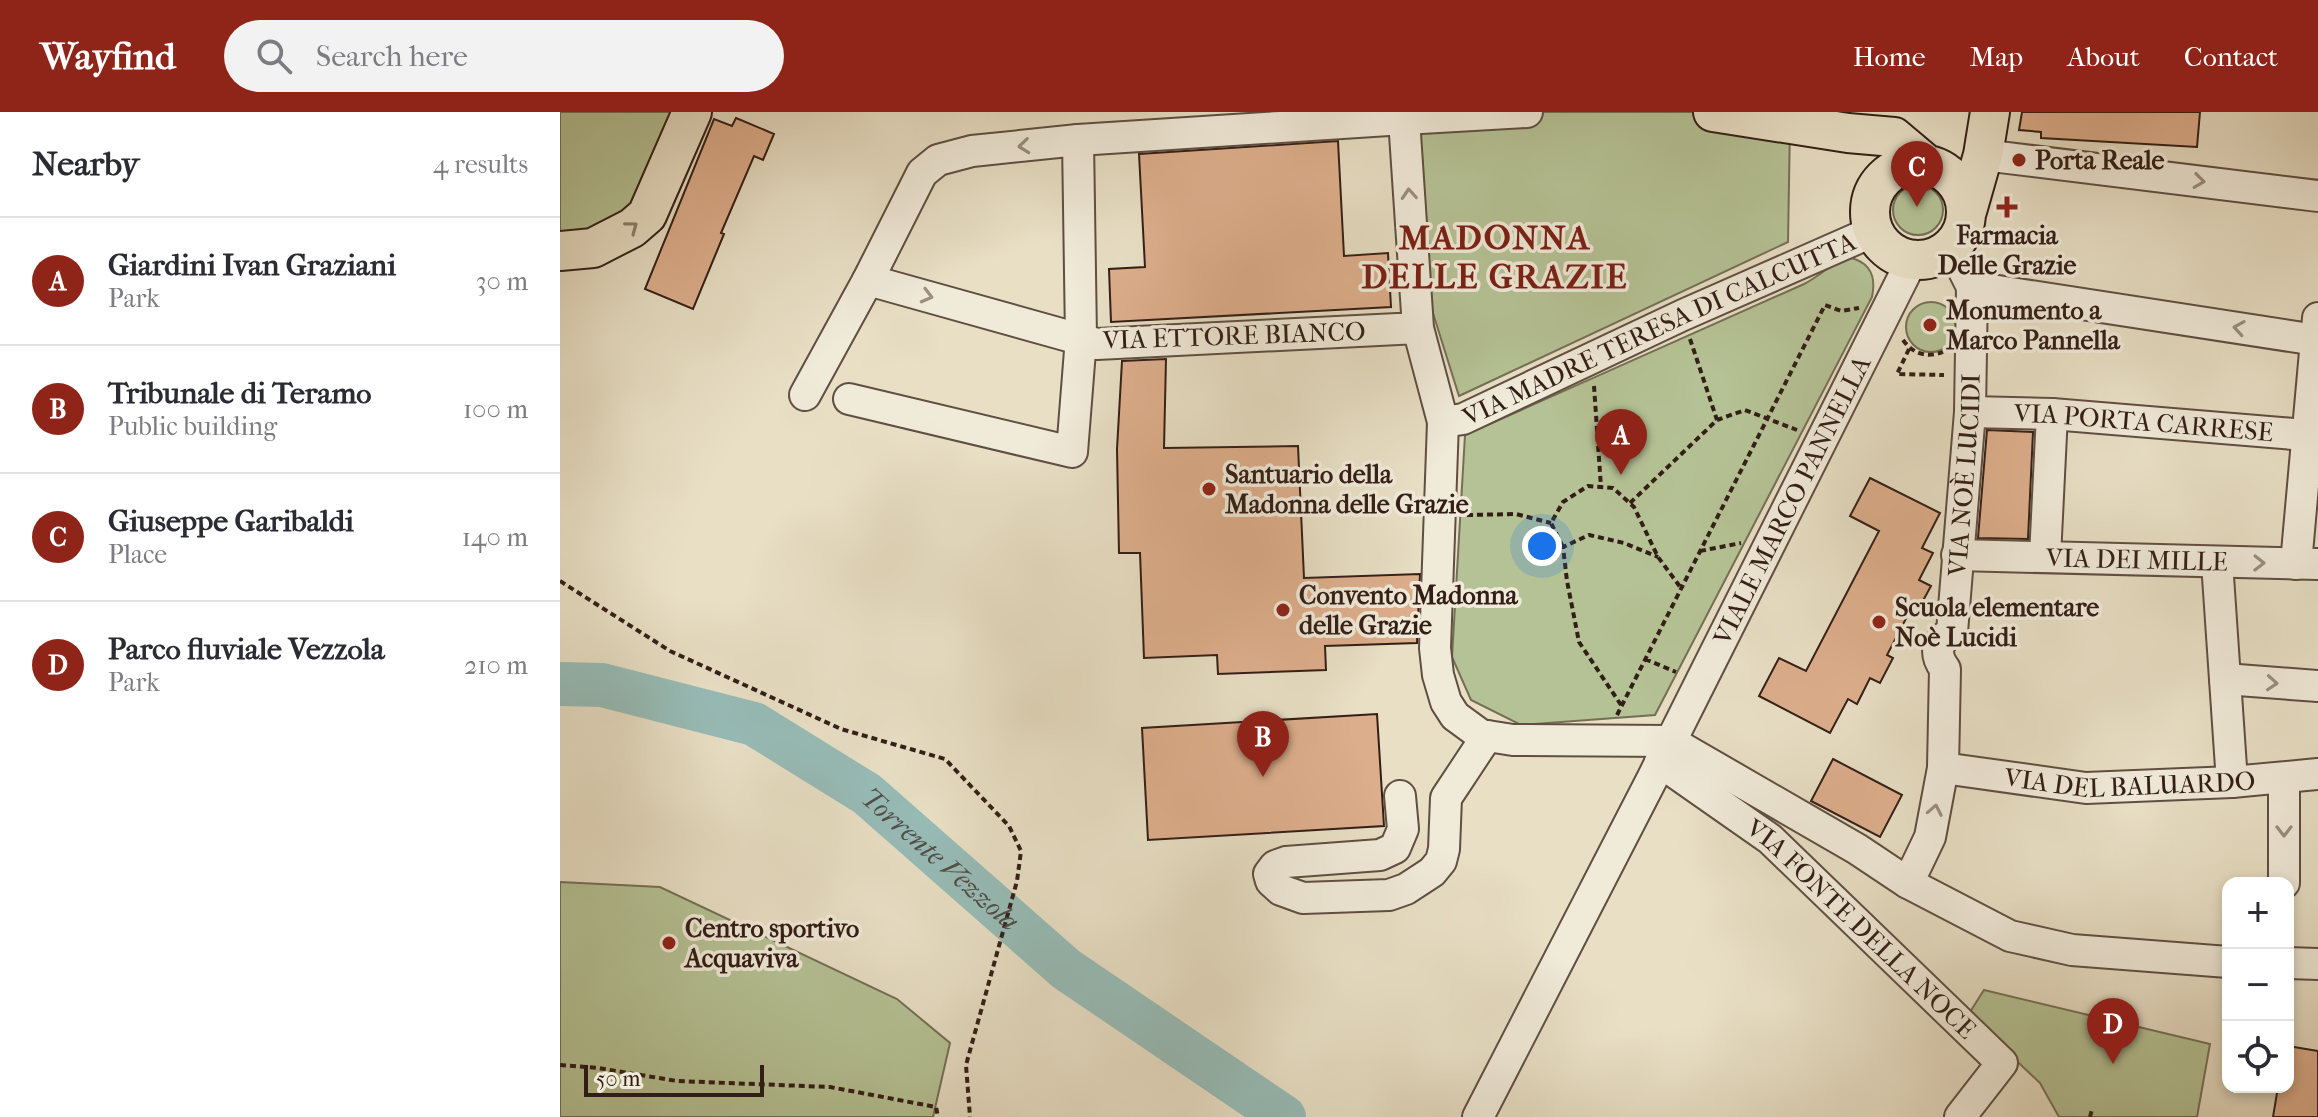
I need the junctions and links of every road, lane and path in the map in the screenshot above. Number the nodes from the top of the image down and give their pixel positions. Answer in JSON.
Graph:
{"nodes":[{"id":1,"x":692,"y":112,"type":"edge"},
{"id":2,"x":1527,"y":112,"type":"edge"},
{"id":3,"x":1713,"y":112,"type":"edge"},
{"id":4,"x":1404,"y":119,"type":"junction"},
{"id":5,"x":1981,"y":131,"type":"edge"},
{"id":6,"x":1848,"y":133,"type":"junction"},
{"id":7,"x":1894,"y":137,"type":"junction"},
{"id":8,"x":1078,"y":140,"type":"junction"},
{"id":9,"x":1934,"y":167,"type":"junction"},
{"id":10,"x":1880,"y":183,"type":"junction"},
{"id":11,"x":2318,"y":196,"type":"edge"},
{"id":12,"x":1967,"y":211,"type":"junction"},
{"id":13,"x":1874,"y":231,"type":"junction"},
{"id":14,"x":1952,"y":247,"type":"junction"},
{"id":15,"x":560,"y":251,"type":"edge"},
{"id":16,"x":1912,"y":260,"type":"junction"},
{"id":17,"x":868,"y":280,"type":"junction"},
{"id":18,"x":1972,"y":287,"type":"junction"},
{"id":19,"x":1825,"y":305,"type":"dead end"},
{"id":20,"x":1683,"y":315,"type":"junction"},
{"id":21,"x":1418,"y":328,"type":"junction"},
{"id":22,"x":2317,"y":329,"type":"edge"},
{"id":23,"x":1081,"y":338,"type":"junction"},
{"id":24,"x":1948,"y":349,"type":"dead end"},
{"id":25,"x":1593,"y":360,"type":"junction"},
{"id":26,"x":1971,"y":376,"type":"junction"},
{"id":27,"x":805,"y":395,"type":"dead end"},
{"id":28,"x":849,"y":399,"type":"dead end"},
{"id":29,"x":1970,"y":412,"type":"junction"},
{"id":30,"x":2052,"y":414,"type":"junction"},
{"id":31,"x":1768,"y":418,"type":"junction"},
{"id":32,"x":1717,"y":420,"type":"junction"},
{"id":33,"x":1443,"y":422,"type":"junction"},
{"id":34,"x":1802,"y":433,"type":"dead end"},
{"id":35,"x":2313,"y":435,"type":"edge"},
{"id":36,"x":1601,"y":487,"type":"junction"},
{"id":37,"x":1630,"y":503,"type":"junction"},
{"id":38,"x":1440,"y":515,"type":"junction"},
{"id":39,"x":1551,"y":523,"type":"junction"},
{"id":40,"x":1745,"y":543,"type":"dead end"},
{"id":41,"x":1563,"y":547,"type":"junction"},
{"id":42,"x":1700,"y":551,"type":"junction"},
{"id":43,"x":1957,"y":555,"type":"junction"},
{"id":44,"x":1658,"y":557,"type":"junction"},
{"id":45,"x":2045,"y":557,"type":"junction"},
{"id":46,"x":2217,"y":562,"type":"junction"},
{"id":47,"x":2307,"y":564,"type":"edge"},
{"id":48,"x":560,"y":581,"type":"edge"},
{"id":49,"x":1681,"y":588,"type":"junction"},
{"id":50,"x":1645,"y":659,"type":"junction"},
{"id":51,"x":1677,"y":673,"type":"dead end"},
{"id":52,"x":2225,"y":679,"type":"junction"},
{"id":53,"x":2318,"y":686,"type":"edge"},
{"id":54,"x":1622,"y":705,"type":"junction"},
{"id":55,"x":1487,"y":736,"type":"junction"},
{"id":56,"x":1606,"y":738,"type":"junction"},
{"id":57,"x":1661,"y":761,"type":"junction"},
{"id":58,"x":1943,"y":768,"type":"junction"},
{"id":59,"x":2318,"y":774,"type":"edge"},
{"id":60,"x":2284,"y":779,"type":"junction"},
{"id":61,"x":2232,"y":782,"type":"junction"},
{"id":62,"x":1400,"y":796,"type":"dead end"},
{"id":63,"x":2284,"y":877,"type":"edge"},
{"id":64,"x":1908,"y":883,"type":"junction"},
{"id":65,"x":2222,"y":962,"type":"edge"},
{"id":66,"x":2294,"y":963,"type":"edge"},
{"id":67,"x":2318,"y":964,"type":"edge"},
{"id":68,"x":560,"y":1065,"type":"edge"},
{"id":69,"x":2092,"y":1109,"type":"dead end"},
{"id":70,"x":938,"y":1117,"type":"edge"},
{"id":71,"x":967,"y":1117,"type":"edge"},
{"id":72,"x":1478,"y":1117,"type":"edge"},
{"id":73,"x":1960,"y":1117,"type":"edge"},
{"id":74,"x":2090,"y":1117,"type":"edge"}],
"edges":[{"from":15,"to":1,"type":"main road","one_way":true},
{"from":2,"to":4,"type":"street"},
{"from":3,"to":6,"type":"main road"},
{"from":4,"to":8,"type":"street"},
{"from":21,"to":4,"type":"street","one_way":true},
{"from":5,"to":7,"type":"main road"},
{"from":5,"to":9,"type":"main road"},
{"from":5,"to":11,"type":"street","one_way":true},
{"from":5,"to":12,"type":"main road"},
{"from":6,"to":7,"type":"main road"},
{"from":6,"to":10,"type":"main road"},
{"from":7,"to":9,"type":"main road"},
{"from":8,"to":17,"type":"street","one_way":true},
{"from":8,"to":23,"type":"street"},
{"from":9,"to":10,"type":"main road"},
{"from":9,"to":12,"type":"main road"},
{"from":10,"to":13,"type":"main road"},
{"from":12,"to":14,"type":"main road"},
{"from":13,"to":16,"type":"main road"},
{"from":13,"to":20,"type":"street","name":"VIA MADRE TERESA DI CALCUTTA"},
{"from":14,"to":16,"type":"main road"},
{"from":14,"to":18,"type":"street","name":"VIA NOÈ LUCIDI"},
{"from":16,"to":57,"type":"street","name":"VIALE MARCO PANNELLA"},
{"from":17,"to":23,"type":"street","name":"VIA ETTORE BIANCO","one_way":true},
{"from":17,"to":27,"type":"street"},
{"from":22,"to":18,"type":"street","one_way":true},
{"from":18,"to":26,"type":"street","name":"VIA NOÈ LUCIDI"},
{"from":19,"to":31,"type":"path"},
{"from":20,"to":25,"type":"street","name":"VIA MADRE TERESA DI CALCUTTA"},
{"from":20,"to":32,"type":"path"},
{"from":21,"to":23,"type":"street","name":"VIA ETTORE BIANCO"},
{"from":21,"to":33,"type":"street"},
{"from":22,"to":35,"type":"street"},
{"from":23,"to":28,"type":"street"},
{"from":24,"to":26,"type":"path"},
{"from":25,"to":33,"type":"street","name":"VIA MADRE TERESA DI CALCUTTA"},
{"from":25,"to":36,"type":"path"},
{"from":26,"to":29,"type":"street","name":"VIA NOÈ LUCIDI"},
{"from":29,"to":30,"type":"street","name":"VIA PORTA CARRESE"},
{"from":29,"to":43,"type":"street","name":"VIA NOÈ LUCIDI"},
{"from":30,"to":35,"type":"street","name":"VIA PORTA CARRESE"},
{"from":30,"to":45,"type":"street"},
{"from":31,"to":32,"type":"path"},
{"from":31,"to":34,"type":"path"},
{"from":31,"to":42,"type":"path"},
{"from":32,"to":37,"type":"path"},
{"from":33,"to":38,"type":"street"},
{"from":35,"to":47,"type":"street"},
{"from":36,"to":37,"type":"path"},
{"from":36,"to":39,"type":"path"},
{"from":37,"to":44,"type":"path"},
{"from":38,"to":39,"type":"path"},
{"from":38,"to":55,"type":"street"},
{"from":39,"to":41,"type":"path"},
{"from":40,"to":42,"type":"path"},
{"from":41,"to":44,"type":"path"},
{"from":41,"to":54,"type":"path"},
{"from":42,"to":49,"type":"path"},
{"from":43,"to":45,"type":"street","name":"VIA DEI MILLE"},
{"from":43,"to":58,"type":"street","name":"VIA NOÈ LUCIDI"},
{"from":44,"to":49,"type":"path"},
{"from":45,"to":46,"type":"street","name":"VIA DEI MILLE"},
{"from":46,"to":47,"type":"street","name":"VIA DEI MILLE","one_way":true},
{"from":46,"to":52,"type":"street"},
{"from":48,"to":71,"type":"path"},
{"from":49,"to":50,"type":"path"},
{"from":50,"to":51,"type":"path"},
{"from":50,"to":54,"type":"path"},
{"from":52,"to":53,"type":"street","one_way":true},
{"from":52,"to":61,"type":"street"},
{"from":54,"to":56,"type":"path"},
{"from":55,"to":56,"type":"street"},
{"from":55,"to":62,"type":"street"},
{"from":56,"to":57,"type":"street"},
{"from":57,"to":64,"type":"street"},
{"from":57,"to":72,"type":"street","name":"VIALE MARCO PANNELLA"},
{"from":57,"to":73,"type":"street","name":"VIA FONTE DELLA NOCE"},
{"from":58,"to":61,"type":"street","name":"VIA DEL BALUARDO"},
{"from":64,"to":58,"type":"street","name":"VIA NOÈ LUCIDI","one_way":true},
{"from":59,"to":60,"type":"street","name":"VIA DEL BALUARDO"},
{"from":60,"to":61,"type":"street","name":"VIA DEL BALUARDO"},
{"from":60,"to":63,"type":"street","one_way":true},
{"from":64,"to":65,"type":"street"},
{"from":66,"to":67,"type":"street"},
{"from":68,"to":70,"type":"path"},
{"from":69,"to":74,"type":"path"}]}
